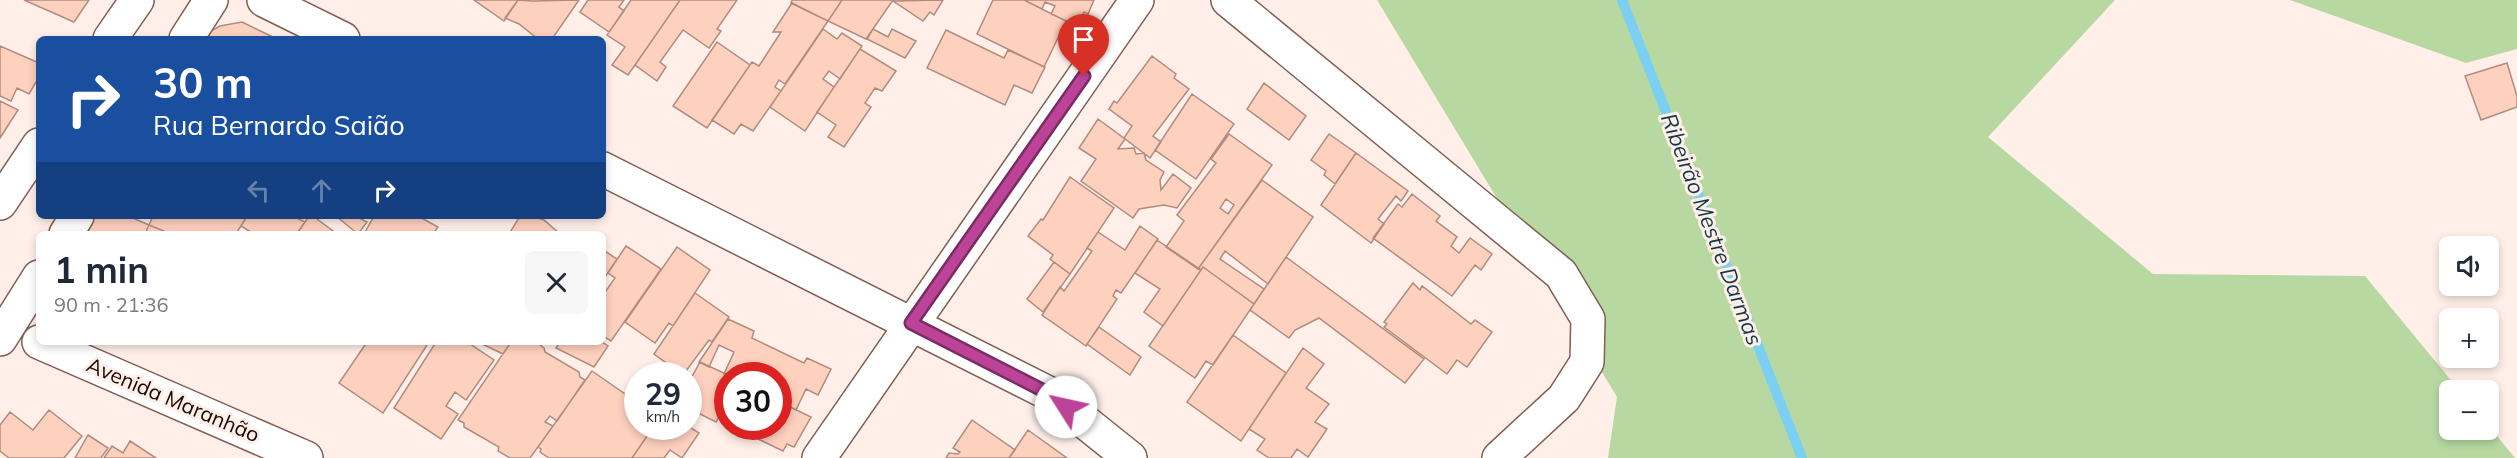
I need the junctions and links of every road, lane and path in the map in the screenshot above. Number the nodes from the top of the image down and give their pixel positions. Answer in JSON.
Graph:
{"nodes":[{"id":1,"x":137,"y":0,"type":"edge"},
{"id":2,"x":211,"y":0,"type":"edge"},
{"id":3,"x":264,"y":0,"type":"edge"},
{"id":4,"x":1137,"y":0,"type":"edge"},
{"id":5,"x":1228,"y":0,"type":"edge"},
{"id":6,"x":112,"y":36,"type":"edge"},
{"id":7,"x":188,"y":36,"type":"edge"},
{"id":8,"x":336,"y":36,"type":"edge"},
{"id":9,"x":36,"y":149,"type":"edge"},
{"id":10,"x":606,"y":170,"type":"edge"},
{"id":11,"x":0,"y":203,"type":"edge"},
{"id":12,"x":36,"y":281,"type":"edge"},
{"id":13,"x":911,"y":323,"type":"junction"},
{"id":14,"x":2,"y":331,"type":"edge"},
{"id":15,"x":36,"y":341,"type":"edge"},
{"id":16,"x":46,"y":345,"type":"edge"},
{"id":17,"x":306,"y":458,"type":"edge"},
{"id":18,"x":819,"y":458,"type":"edge"},
{"id":19,"x":1130,"y":458,"type":"edge"},
{"id":20,"x":1498,"y":458,"type":"edge"}],
"edges":[{"from":1,"to":6,"type":"street"},
{"from":2,"to":7,"type":"street"},
{"from":3,"to":8,"type":"street"},
{"from":4,"to":13,"type":"street"},
{"from":5,"to":20,"type":"street"},
{"from":9,"to":11,"type":"street"},
{"from":10,"to":13,"type":"street"},
{"from":12,"to":14,"type":"street"},
{"from":13,"to":18,"type":"street"},
{"from":13,"to":19,"type":"street"},
{"from":14,"to":15,"type":"street","name":"Avenida Maranhão"},
{"from":16,"to":17,"type":"street","name":"Avenida Maranhão"}]}
